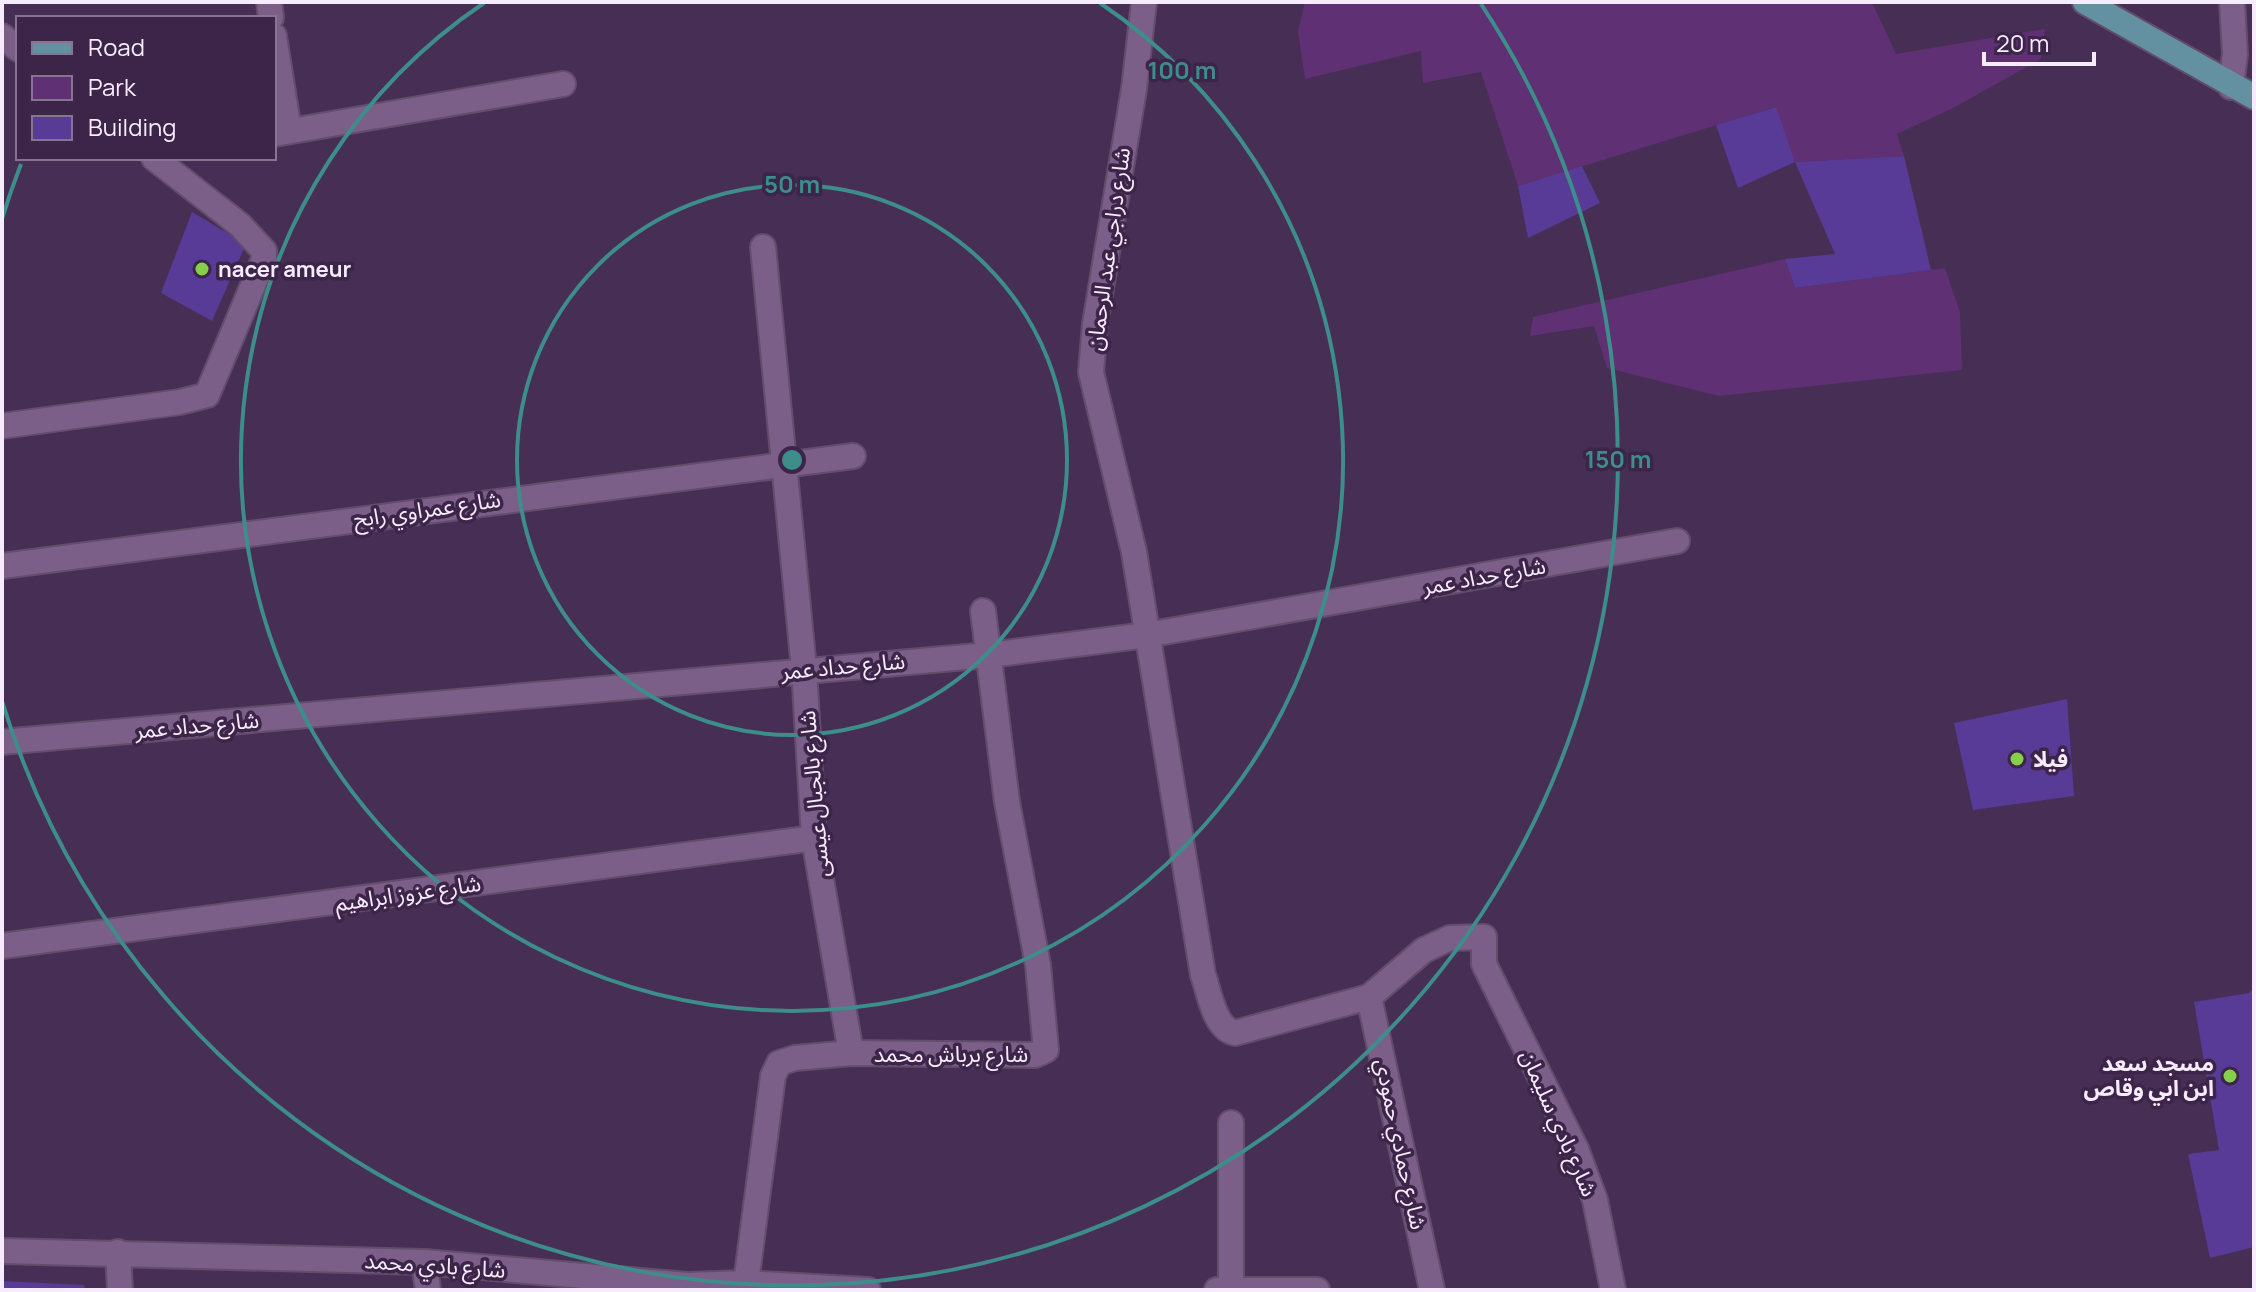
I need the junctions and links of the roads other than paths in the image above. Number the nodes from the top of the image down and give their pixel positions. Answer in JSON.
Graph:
{"nodes":[{"id":1,"x":1144,"y":2,"type":"edge"},
{"id":2,"x":2085,"y":2,"type":"edge"},
{"id":3,"x":2232,"y":2,"type":"edge"},
{"id":4,"x":276,"y":60,"type":"edge"},
{"id":5,"x":563,"y":84,"type":"dead end"},
{"id":6,"x":2246,"y":91,"type":"edge"},
{"id":7,"x":282,"y":133,"type":"edge"},
{"id":8,"x":157,"y":160,"type":"edge"},
{"id":9,"x":763,"y":247,"type":"dead end"},
{"id":10,"x":2,"y":426,"type":"edge"},
{"id":11,"x":853,"y":456,"type":"dead end"},
{"id":12,"x":783,"y":467,"type":"junction"},
{"id":13,"x":1677,"y":541,"type":"dead end"},
{"id":14,"x":2,"y":566,"type":"edge"},
{"id":15,"x":983,"y":611,"type":"dead end"},
{"id":16,"x":1147,"y":635,"type":"junction"},
{"id":17,"x":989,"y":655,"type":"junction"},
{"id":18,"x":804,"y":669,"type":"junction"},
{"id":19,"x":2,"y":742,"type":"edge"},
{"id":20,"x":814,"y":838,"type":"junction"},
{"id":21,"x":2,"y":946,"type":"edge"},
{"id":22,"x":1369,"y":997,"type":"junction"},
{"id":23,"x":851,"y":1053,"type":"junction"},
{"id":24,"x":1231,"y":1123,"type":"dead end"},
{"id":25,"x":2,"y":1251,"type":"edge"},
{"id":26,"x":118,"y":1252,"type":"junction"},
{"id":27,"x":424,"y":1262,"type":"junction"},
{"id":28,"x":746,"y":1283,"type":"junction"},
{"id":29,"x":688,"y":1287,"type":"edge"},
{"id":30,"x":120,"y":1290,"type":"edge"},
{"id":31,"x":428,"y":1290,"type":"edge"},
{"id":32,"x":868,"y":1290,"type":"edge"},
{"id":33,"x":1217,"y":1290,"type":"edge"},
{"id":34,"x":1231,"y":1290,"type":"edge"},
{"id":35,"x":1317,"y":1290,"type":"edge"},
{"id":36,"x":1432,"y":1290,"type":"edge"},
{"id":37,"x":1613,"y":1290,"type":"edge"}],
"edges":[{"from":1,"to":16,"type":"street","name":"شارع دراجي عبد الرحمان"},
{"from":2,"to":6,"type":"main road"},
{"from":3,"to":6,"type":"street"},
{"from":4,"to":7,"type":"street"},
{"from":5,"to":7,"type":"street"},
{"from":8,"to":10,"type":"street"},
{"from":9,"to":12,"type":"street","name":"شارع بالجبال عيسى"},
{"from":11,"to":12,"type":"street","name":"شارع عمراوي رابح"},
{"from":12,"to":14,"type":"street","name":"شارع عمراوي رابح"},
{"from":12,"to":18,"type":"street","name":"شارع بالجبال عيسى"},
{"from":13,"to":16,"type":"street","name":"شارع حداد عمر"},
{"from":15,"to":17,"type":"street","name":"شارع برباش محمد"},
{"from":16,"to":17,"type":"street","name":"شارع حداد عمر"},
{"from":16,"to":22,"type":"street"},
{"from":17,"to":18,"type":"street","name":"شارع حداد عمر"},
{"from":17,"to":23,"type":"street","name":"شارع برباش محمد"},
{"from":18,"to":19,"type":"street","name":"شارع حداد عمر"},
{"from":18,"to":20,"type":"street","name":"شارع بالجبال عيسى"},
{"from":20,"to":21,"type":"street","name":"شارع عزوز ابراهيم"},
{"from":20,"to":23,"type":"street","name":"شارع بالجبال عيسى"},
{"from":22,"to":36,"type":"street","name":"شارع حمادي حمودي"},
{"from":22,"to":37,"type":"street","name":"شارع بادي سليمان"},
{"from":23,"to":28,"type":"street","name":"شارع برباش محمد"},
{"from":24,"to":34,"type":"street"},
{"from":25,"to":26,"type":"street","name":"شارع بادي محمد"},
{"from":26,"to":27,"type":"street","name":"شارع بادي محمد"},
{"from":26,"to":30,"type":"street"},
{"from":27,"to":29,"type":"street","name":"شارع بادي محمد"},
{"from":27,"to":31,"type":"street"},
{"from":28,"to":29,"type":"street","name":"شارع بادي محمد"},
{"from":28,"to":32,"type":"street","name":"شارع بادي محمد"},
{"from":33,"to":34,"type":"street"},
{"from":34,"to":35,"type":"street"}]}
